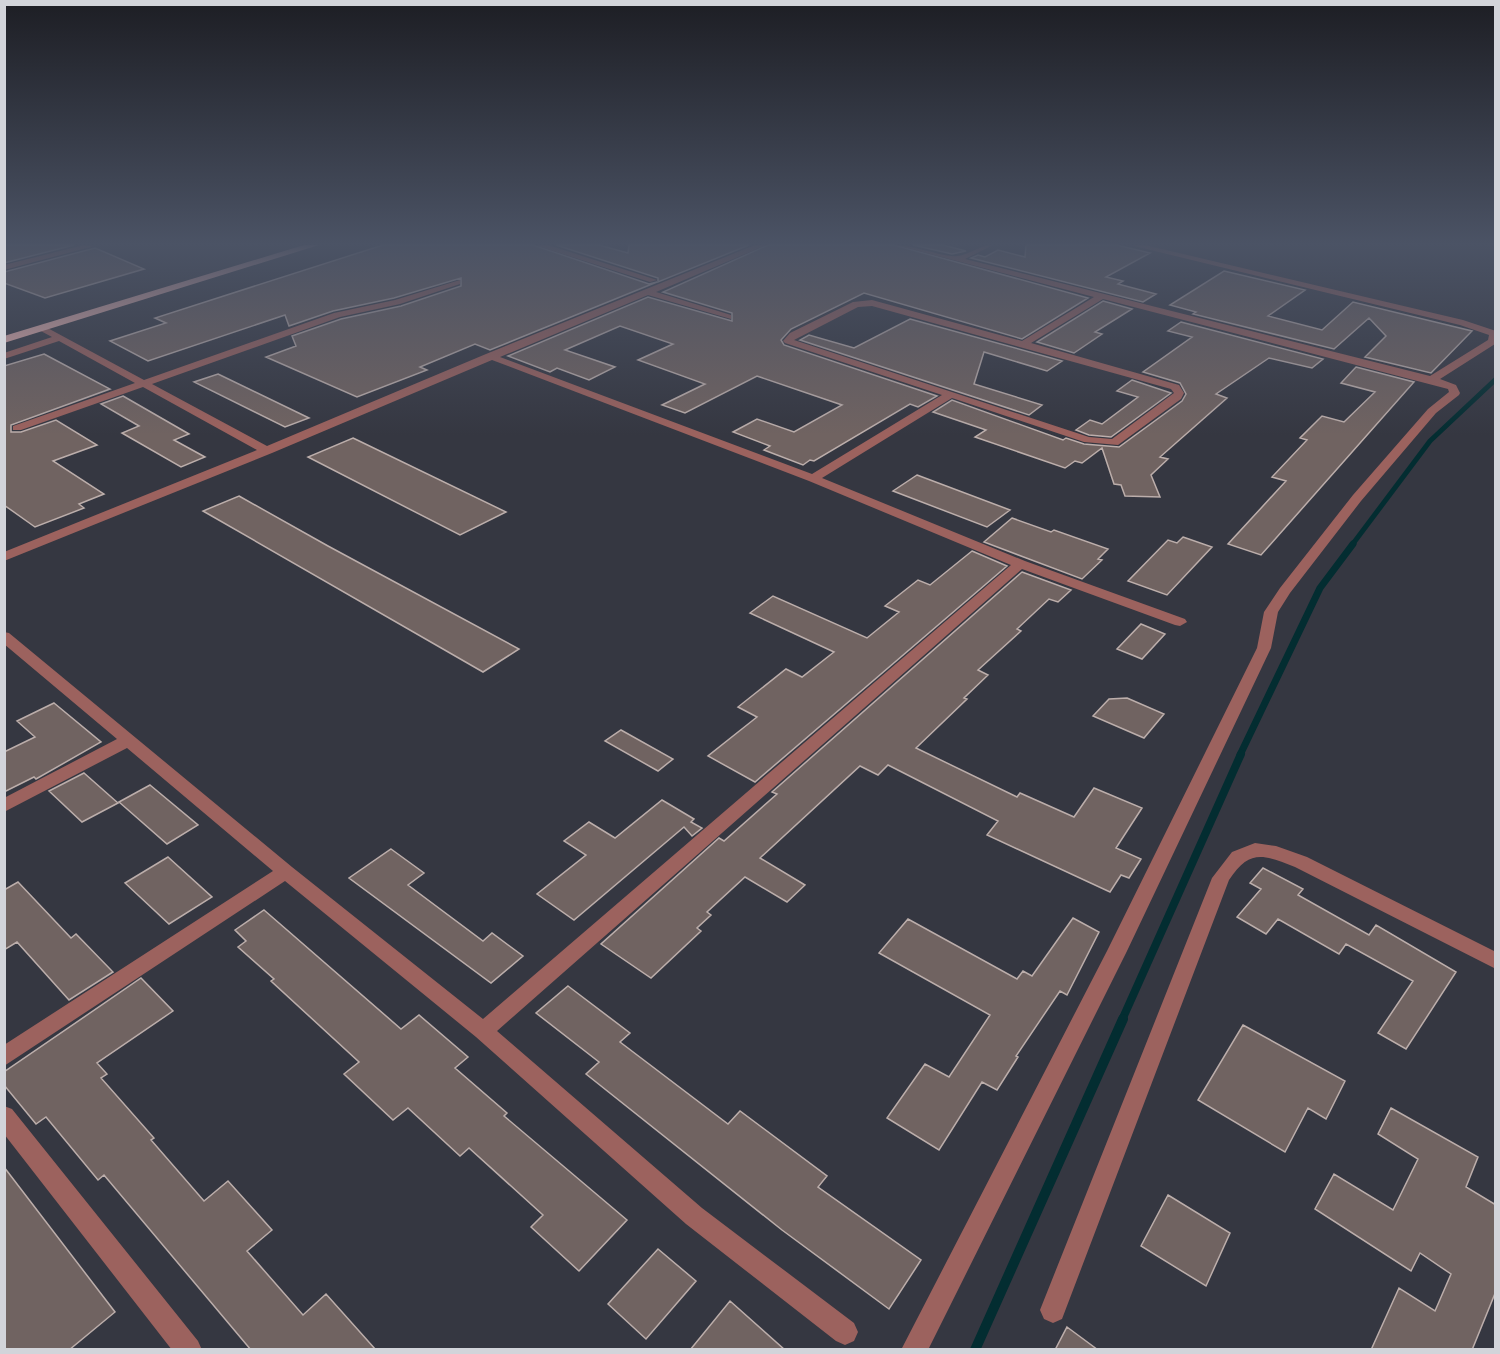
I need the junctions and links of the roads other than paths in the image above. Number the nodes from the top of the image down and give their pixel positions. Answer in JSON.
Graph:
{"nodes":[{"id":1,"x":84,"y":308,"type":"edge"},
{"id":2,"x":104,"y":308,"type":"edge"},
{"id":3,"x":368,"y":308,"type":"edge"},
{"id":4,"x":607,"y":308,"type":"edge"},
{"id":5,"x":699,"y":308,"type":"edge"},
{"id":6,"x":848,"y":308,"type":"edge"},
{"id":7,"x":891,"y":308,"type":"edge"},
{"id":8,"x":1082,"y":308,"type":"edge"},
{"id":9,"x":1145,"y":308,"type":"edge"},
{"id":10,"x":1403,"y":308,"type":"edge"},
{"id":11,"x":728,"y":317,"type":"dead end"},
{"id":12,"x":42,"y":328,"type":"junction"},
{"id":13,"x":4,"y":331,"type":"edge"},
{"id":14,"x":60,"y":338,"type":"junction"},
{"id":15,"x":4,"y":340,"type":"edge"},
{"id":16,"x":1023,"y":344,"type":"junction"},
{"id":17,"x":4,"y":356,"type":"edge"},
{"id":18,"x":489,"y":356,"type":"junction"},
{"id":19,"x":1431,"y":380,"type":"junction"},
{"id":20,"x":142,"y":382,"type":"junction"},
{"id":21,"x":950,"y":395,"type":"junction"},
{"id":22,"x":17,"y":428,"type":"dead end"},
{"id":23,"x":268,"y":451,"type":"junction"},
{"id":24,"x":813,"y":478,"type":"junction"},
{"id":25,"x":4,"y":557,"type":"edge"},
{"id":26,"x":1020,"y":564,"type":"junction"},
{"id":27,"x":1179,"y":622,"type":"dead end"},
{"id":28,"x":4,"y":636,"type":"edge"},
{"id":29,"x":129,"y":740,"type":"junction"},
{"id":30,"x":4,"y":806,"type":"edge"},
{"id":31,"x":286,"y":872,"type":"junction"},
{"id":32,"x":1496,"y":961,"type":"edge"},
{"id":33,"x":483,"y":1031,"type":"junction"},
{"id":34,"x":4,"y":1057,"type":"edge"},
{"id":35,"x":4,"y":1116,"type":"edge"},
{"id":36,"x":1053,"y":1310,"type":"dead end"},
{"id":37,"x":845,"y":1332,"type":"dead end"},
{"id":38,"x":189,"y":1350,"type":"edge"},
{"id":39,"x":914,"y":1350,"type":"edge"}],
"edges":[{"from":1,"to":13,"type":"highway"},
{"from":2,"to":12,"type":"highway"},
{"from":3,"to":20,"type":"street"},
{"from":4,"to":18,"type":"street"},
{"from":5,"to":11,"type":"street"},
{"from":6,"to":21,"type":"street"},
{"from":7,"to":16,"type":"street"},
{"from":8,"to":16,"type":"street"},
{"from":9,"to":19,"type":"street"},
{"from":10,"to":19,"type":"street"},
{"from":12,"to":14,"type":"street"},
{"from":12,"to":15,"type":"highway"},
{"from":14,"to":17,"type":"street"},
{"from":14,"to":20,"type":"street"},
{"from":16,"to":21,"type":"street"},
{"from":18,"to":23,"type":"street"},
{"from":18,"to":24,"type":"street"},
{"from":19,"to":39,"type":"street"},
{"from":20,"to":22,"type":"street"},
{"from":20,"to":23,"type":"street"},
{"from":21,"to":24,"type":"street"},
{"from":23,"to":25,"type":"street"},
{"from":24,"to":26,"type":"street"},
{"from":26,"to":27,"type":"street"},
{"from":26,"to":33,"type":"street"},
{"from":28,"to":29,"type":"street"},
{"from":29,"to":30,"type":"street"},
{"from":29,"to":31,"type":"street"},
{"from":31,"to":33,"type":"street"},
{"from":31,"to":34,"type":"street"},
{"from":32,"to":36,"type":"street"},
{"from":33,"to":37,"type":"street"},
{"from":35,"to":38,"type":"street"}]}
